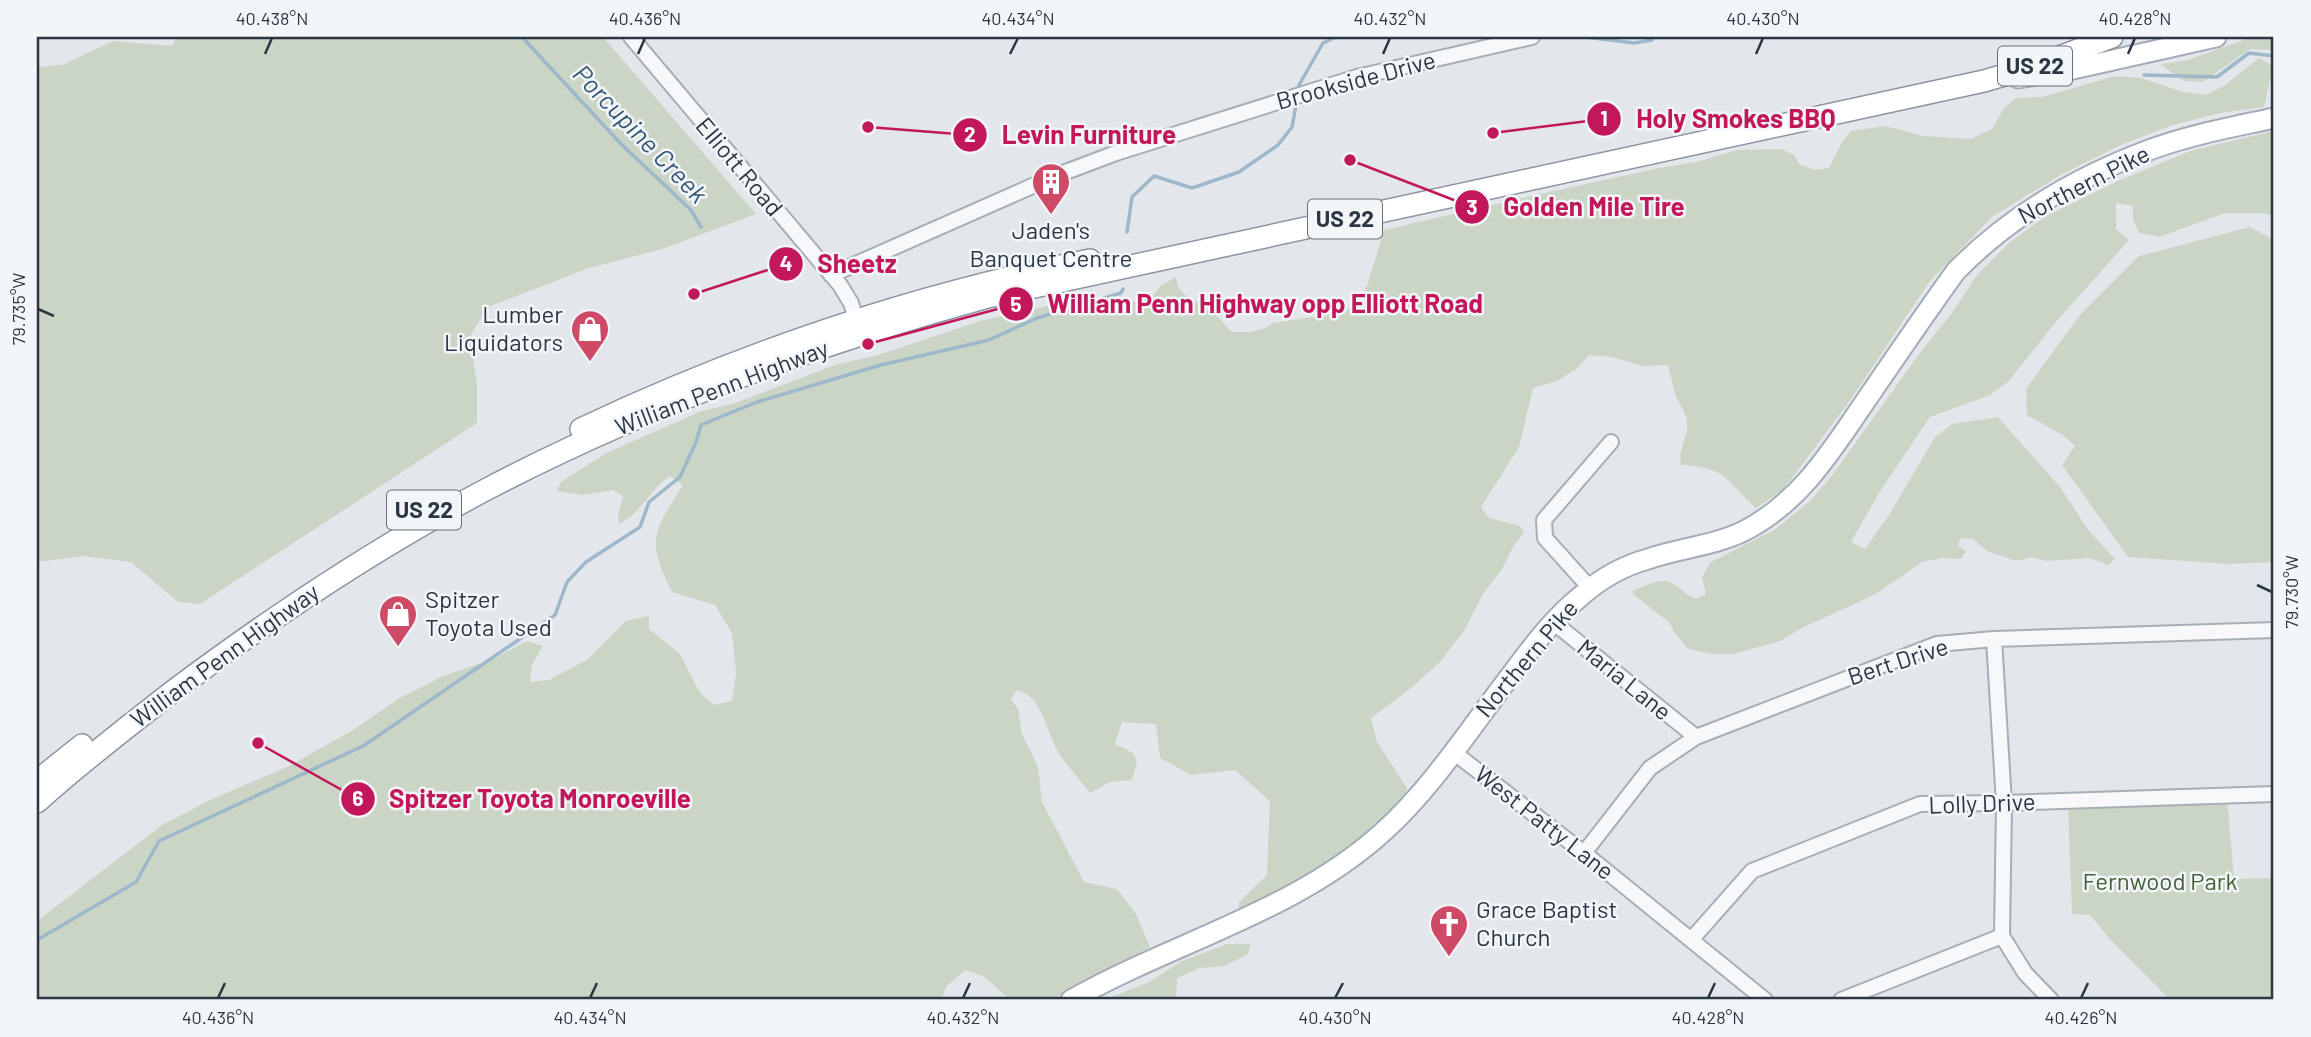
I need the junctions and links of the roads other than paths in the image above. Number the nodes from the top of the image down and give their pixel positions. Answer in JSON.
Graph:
{"nodes":[{"id":1,"x":631,"y":37,"type":"edge"},
{"id":2,"x":1532,"y":37,"type":"edge"},
{"id":3,"x":2079,"y":37,"type":"edge"},
{"id":4,"x":2112,"y":37,"type":"edge"},
{"id":5,"x":2216,"y":37,"type":"edge"},
{"id":6,"x":1954,"y":87,"type":"junction"},
{"id":7,"x":2274,"y":118,"type":"edge"},
{"id":8,"x":831,"y":275,"type":"junction"},
{"id":9,"x":859,"y":327,"type":"junction"},
{"id":10,"x":1611,"y":442,"type":"dead end"},
{"id":11,"x":1590,"y":588,"type":"junction"},
{"id":12,"x":1553,"y":622,"type":"junction"},
{"id":13,"x":2274,"y":630,"type":"edge"},
{"id":14,"x":1994,"y":639,"type":"junction"},
{"id":15,"x":1696,"y":737,"type":"junction"},
{"id":16,"x":1452,"y":751,"type":"junction"},
{"id":17,"x":37,"y":781,"type":"edge"},
{"id":18,"x":2274,"y":794,"type":"edge"},
{"id":19,"x":37,"y":802,"type":"edge"},
{"id":20,"x":2004,"y":803,"type":"junction"},
{"id":21,"x":1584,"y":853,"type":"junction"},
{"id":22,"x":2002,"y":936,"type":"junction"},
{"id":23,"x":1691,"y":940,"type":"junction"},
{"id":24,"x":1071,"y":1000,"type":"edge"},
{"id":25,"x":1765,"y":1000,"type":"edge"},
{"id":26,"x":1841,"y":1000,"type":"edge"},
{"id":27,"x":2051,"y":1000,"type":"edge"}],
"edges":[{"from":1,"to":8,"type":"street","name":"Elliott Road"},
{"from":2,"to":8,"type":"street","name":"Brookside Drive"},
{"from":3,"to":9,"type":"highway","name":"William Penn Highway","number":"US 22"},
{"from":4,"to":6,"type":"highway","name":"William Penn Highway","number":"US 22"},
{"from":5,"to":6,"type":"main road"},
{"from":6,"to":9,"type":"highway","name":"William Penn Highway","number":"US 22"},
{"from":7,"to":11,"type":"main road","name":"Northern Pike"},
{"from":8,"to":9,"type":"street","name":"Elliott Road"},
{"from":9,"to":17,"type":"highway","name":"William Penn Highway","number":"US 22"},
{"from":9,"to":19,"type":"highway","name":"William Penn Highway","number":"US 22"},
{"from":10,"to":11,"type":"street"},
{"from":11,"to":12,"type":"main road","name":"Northern Pike"},
{"from":12,"to":15,"type":"street","name":"Maria Lane"},
{"from":12,"to":16,"type":"main road","name":"Northern Pike"},
{"from":13,"to":14,"type":"street","name":"Bert Drive"},
{"from":14,"to":15,"type":"street","name":"Bert Drive"},
{"from":14,"to":20,"type":"street"},
{"from":15,"to":21,"type":"street","name":"Bert Drive"},
{"from":16,"to":21,"type":"street","name":"West Patty Lane"},
{"from":16,"to":24,"type":"main road","name":"Northern Pike"},
{"from":18,"to":20,"type":"street","name":"Lolly Drive"},
{"from":20,"to":22,"type":"street"},
{"from":20,"to":23,"type":"street","name":"Lolly Drive"},
{"from":21,"to":23,"type":"street","name":"West Patty Lane"},
{"from":22,"to":26,"type":"street"},
{"from":22,"to":27,"type":"street"},
{"from":23,"to":25,"type":"street","name":"West Patty Lane"}]}
